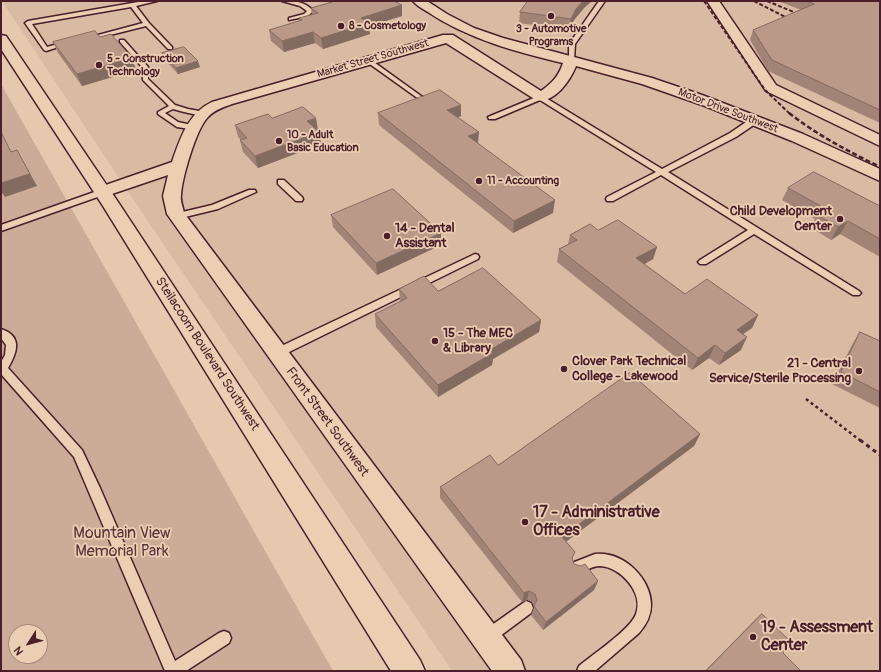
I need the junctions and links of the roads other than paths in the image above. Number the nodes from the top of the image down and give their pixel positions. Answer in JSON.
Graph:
{"nodes":[{"id":1,"x":154,"y":1,"type":"edge"},
{"id":2,"x":285,"y":1,"type":"edge"},
{"id":3,"x":419,"y":1,"type":"edge"},
{"id":4,"x":602,"y":1,"type":"edge"},
{"id":5,"x":713,"y":1,"type":"edge"},
{"id":6,"x":133,"y":5,"type":"junction"},
{"id":7,"x":291,"y":19,"type":"dead end"},
{"id":8,"x":147,"y":24,"type":"junction"},
{"id":9,"x":1,"y":39,"type":"edge"},
{"id":10,"x":122,"y":41,"type":"dead end"},
{"id":11,"x":170,"y":48,"type":"dead end"},
{"id":12,"x":570,"y":60,"type":"junction"},
{"id":13,"x":369,"y":61,"type":"junction"},
{"id":14,"x":541,"y":97,"type":"junction"},
{"id":15,"x":425,"y":101,"type":"edge"},
{"id":16,"x":173,"y":106,"type":"junction"},
{"id":17,"x":202,"y":114,"type":"junction"},
{"id":18,"x":492,"y":117,"type":"dead end"},
{"id":19,"x":755,"y":120,"type":"junction"},
{"id":20,"x":193,"y":128,"type":"junction"},
{"id":21,"x":880,"y":141,"type":"edge"},
{"id":22,"x":180,"y":165,"type":"junction"},
{"id":23,"x":661,"y":172,"type":"junction"},
{"id":24,"x":880,"y":176,"type":"edge"},
{"id":25,"x":131,"y":182,"type":"junction"},
{"id":26,"x":281,"y":182,"type":"dead end"},
{"id":27,"x":103,"y":192,"type":"junction"},
{"id":28,"x":252,"y":192,"type":"dead end"},
{"id":29,"x":173,"y":193,"type":"junction"},
{"id":30,"x":299,"y":199,"type":"dead end"},
{"id":31,"x":610,"y":199,"type":"dead end"},
{"id":32,"x":177,"y":216,"type":"junction"},
{"id":33,"x":1,"y":228,"type":"edge"},
{"id":34,"x":754,"y":230,"type":"junction"},
{"id":35,"x":475,"y":257,"type":"dead end"},
{"id":36,"x":703,"y":262,"type":"dead end"},
{"id":37,"x":856,"y":293,"type":"dead end"},
{"id":38,"x":1,"y":333,"type":"edge"},
{"id":39,"x":277,"y":353,"type":"junction"},
{"id":40,"x":1,"y":370,"type":"edge"},
{"id":41,"x":576,"y":568,"type":"edge"},
{"id":42,"x":526,"y":608,"type":"edge"},
{"id":43,"x":224,"y":638,"type":"dead end"},
{"id":44,"x":486,"y":638,"type":"junction"},
{"id":45,"x":172,"y":671,"type":"edge"},
{"id":46,"x":409,"y":671,"type":"edge"},
{"id":47,"x":510,"y":671,"type":"edge"},
{"id":48,"x":584,"y":671,"type":"edge"}],
"edges":[{"from":1,"to":6,"type":"lane"},
{"from":2,"to":7,"type":"lane"},
{"from":3,"to":12,"type":"street","name":"Motor Drive Southwest"},
{"from":4,"to":12,"type":"lane"},
{"from":5,"to":21,"type":"street"},
{"from":6,"to":8,"type":"lane"},
{"from":6,"to":8,"type":"lane"},
{"from":8,"to":11,"type":"lane"},
{"from":9,"to":27,"type":"main road","name":"Steilacoom Boulevard Southwest"},
{"from":10,"to":16,"type":"lane"},
{"from":12,"to":14,"type":"street"},
{"from":12,"to":19,"type":"street","name":"Motor Drive Southwest"},
{"from":13,"to":14,"type":"street","name":"Market Street Southwest"},
{"from":13,"to":15,"type":"lane"},
{"from":13,"to":17,"type":"street","name":"Market Street Southwest"},
{"from":14,"to":18,"type":"lane"},
{"from":14,"to":23,"type":"lane"},
{"from":16,"to":17,"type":"lane"},
{"from":16,"to":20,"type":"lane"},
{"from":17,"to":20,"type":"street","name":"Market Street Southwest"},
{"from":19,"to":23,"type":"lane"},
{"from":19,"to":24,"type":"street","name":"Motor Drive Southwest"},
{"from":20,"to":22,"type":"street","name":"Market Street Southwest"},
{"from":22,"to":25,"type":"street"},
{"from":22,"to":29,"type":"street","name":"Front Street Southwest"},
{"from":23,"to":31,"type":"lane"},
{"from":23,"to":34,"type":"lane"},
{"from":25,"to":27,"type":"street"},
{"from":25,"to":29,"type":"street"},
{"from":26,"to":30,"type":"lane"},
{"from":27,"to":33,"type":"lane"},
{"from":27,"to":46,"type":"main road","name":"Steilacoom Boulevard Southwest"},
{"from":28,"to":32,"type":"lane"},
{"from":29,"to":32,"type":"street","name":"Front Street Southwest"},
{"from":32,"to":39,"type":"street","name":"Front Street Southwest"},
{"from":34,"to":36,"type":"lane"},
{"from":34,"to":37,"type":"lane"},
{"from":35,"to":39,"type":"lane"},
{"from":38,"to":40,"type":"lane"},
{"from":39,"to":44,"type":"street","name":"Front Street Southwest"},
{"from":40,"to":45,"type":"lane"},
{"from":41,"to":48,"type":"lane"},
{"from":42,"to":44,"type":"lane"},
{"from":43,"to":45,"type":"lane"},
{"from":44,"to":47,"type":"street","name":"Front Street Southwest"}]}
